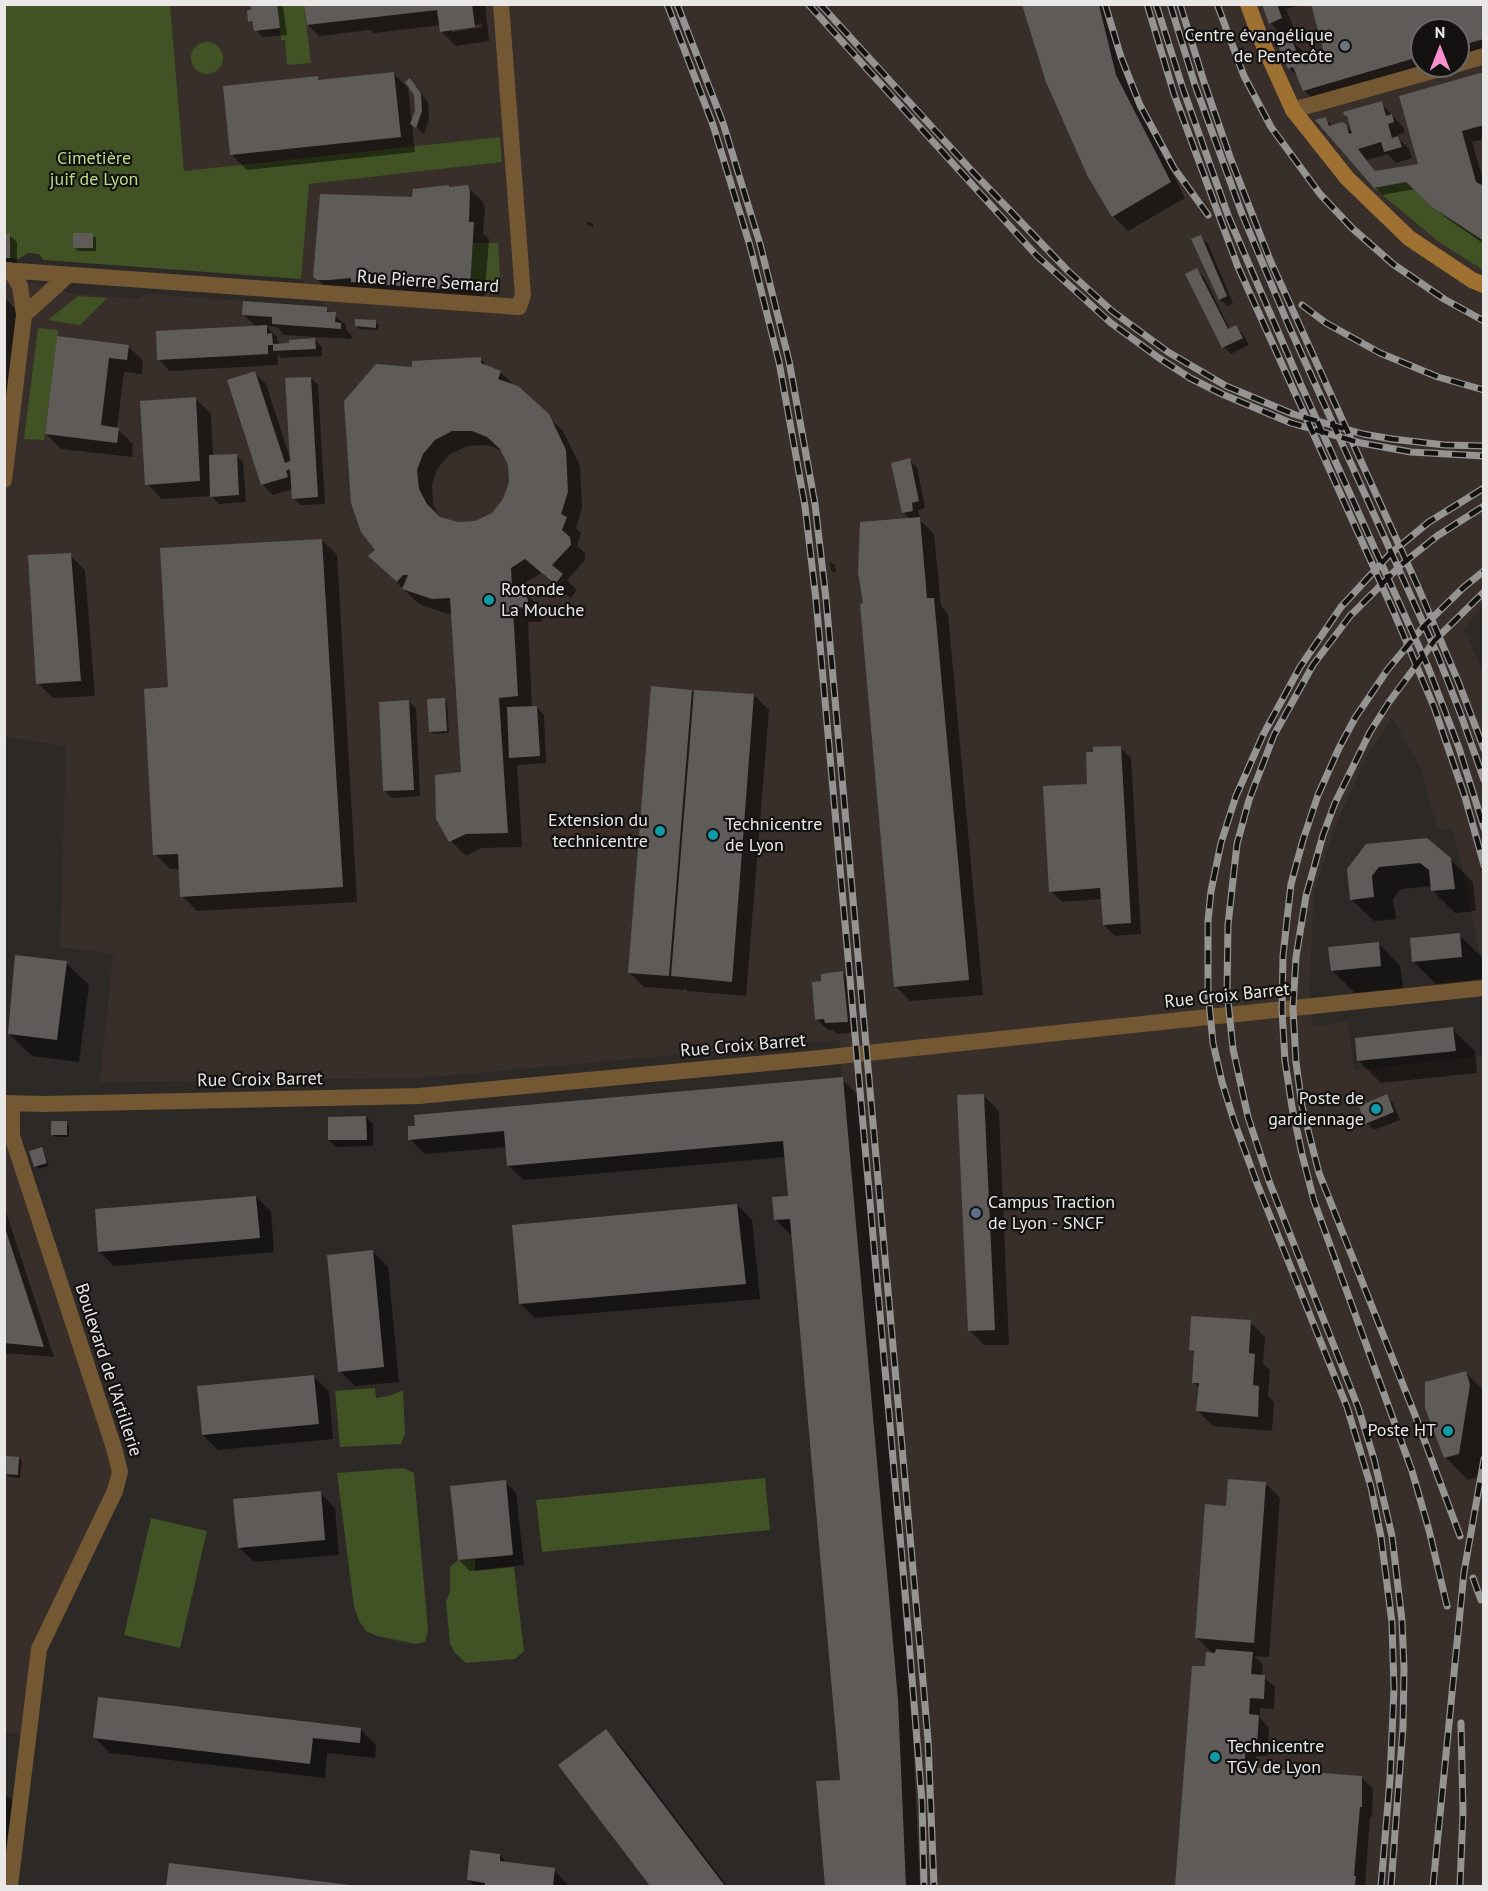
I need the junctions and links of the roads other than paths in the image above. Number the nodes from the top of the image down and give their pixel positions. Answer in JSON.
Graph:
{"nodes":[{"id":1,"x":501,"y":4,"type":"edge"},
{"id":2,"x":1248,"y":4,"type":"edge"},
{"id":3,"x":1410,"y":77,"type":"edge"},
{"id":4,"x":1293,"y":111,"type":"junction"},
{"id":5,"x":7,"y":270,"type":"edge"},
{"id":6,"x":68,"y":275,"type":"junction"},
{"id":7,"x":1484,"y":285,"type":"edge"},
{"id":8,"x":24,"y":315,"type":"junction"},
{"id":9,"x":4,"y":480,"type":"edge"},
{"id":10,"x":1484,"y":988,"type":"edge"},
{"id":11,"x":8,"y":1104,"type":"edge"},
{"id":12,"x":10,"y":1887,"type":"edge"}],
"edges":[{"from":1,"to":6,"type":"street","name":"Rue Pierre Semard"},
{"from":2,"to":4,"type":"main road"},
{"from":3,"to":4,"type":"street"},
{"from":4,"to":7,"type":"main road"},
{"from":5,"to":6,"type":"street","name":"Rue Pierre Semard"},
{"from":5,"to":8,"type":"street"},
{"from":6,"to":8,"type":"street"},
{"from":8,"to":9,"type":"street"},
{"from":10,"to":11,"type":"street","name":"Rue Croix Barret"},
{"from":11,"to":12,"type":"street","name":"Boulevard de l'Artillerie"}]}
